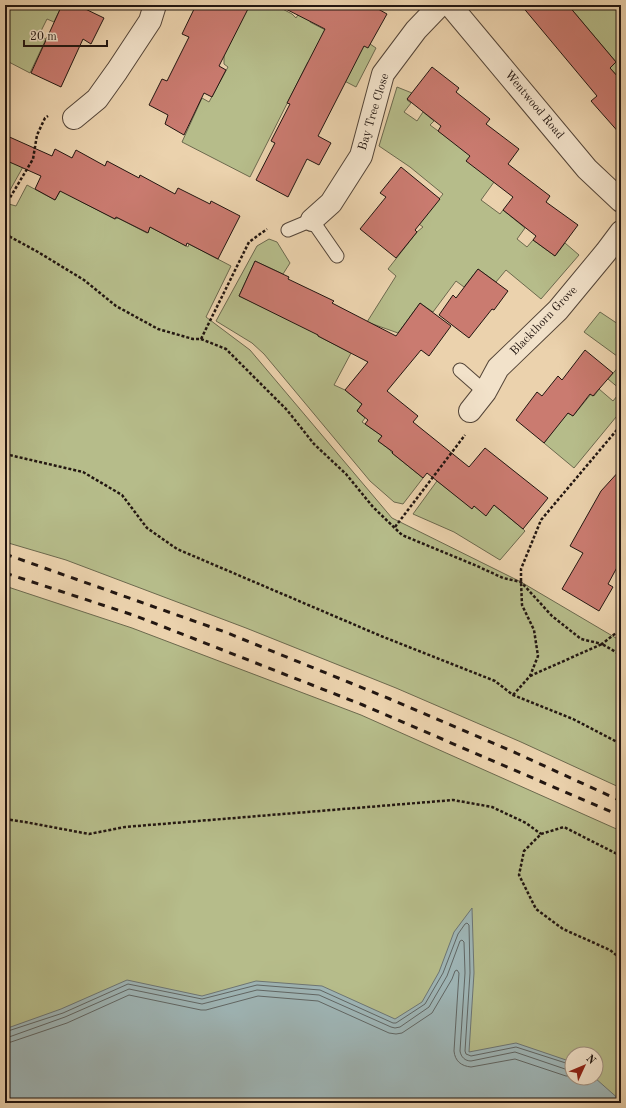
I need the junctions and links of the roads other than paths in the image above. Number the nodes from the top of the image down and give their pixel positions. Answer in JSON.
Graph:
{"nodes":[{"id":1,"x":155,"y":5,"type":"edge"},
{"id":2,"x":440,"y":5,"type":"edge"},
{"id":3,"x":450,"y":5,"type":"edge"},
{"id":4,"x":74,"y":118,"type":"road end"},
{"id":5,"x":621,"y":200,"type":"edge"},
{"id":6,"x":312,"y":220,"type":"junction"},
{"id":7,"x":288,"y":230,"type":"road end"},
{"id":8,"x":621,"y":232,"type":"edge"},
{"id":9,"x":337,"y":256,"type":"dead end"},
{"id":10,"x":460,"y":370,"type":"dead end"},
{"id":11,"x":485,"y":392,"type":"junction"},
{"id":12,"x":470,"y":411,"type":"road end"}],
"edges":[{"from":1,"to":4,"type":"street"},
{"from":2,"to":6,"type":"street","name":"Bay Tree Close"},
{"from":3,"to":5,"type":"street","name":"Wentwood Road"},
{"from":6,"to":7,"type":"lane","name":"Bay Tree Close"},
{"from":6,"to":9,"type":"lane"},
{"from":8,"to":11,"type":"street","name":"Blackthorn Grove"},
{"from":10,"to":11,"type":"lane"},
{"from":11,"to":12,"type":"street","name":"Blackthorn Grove"}]}
